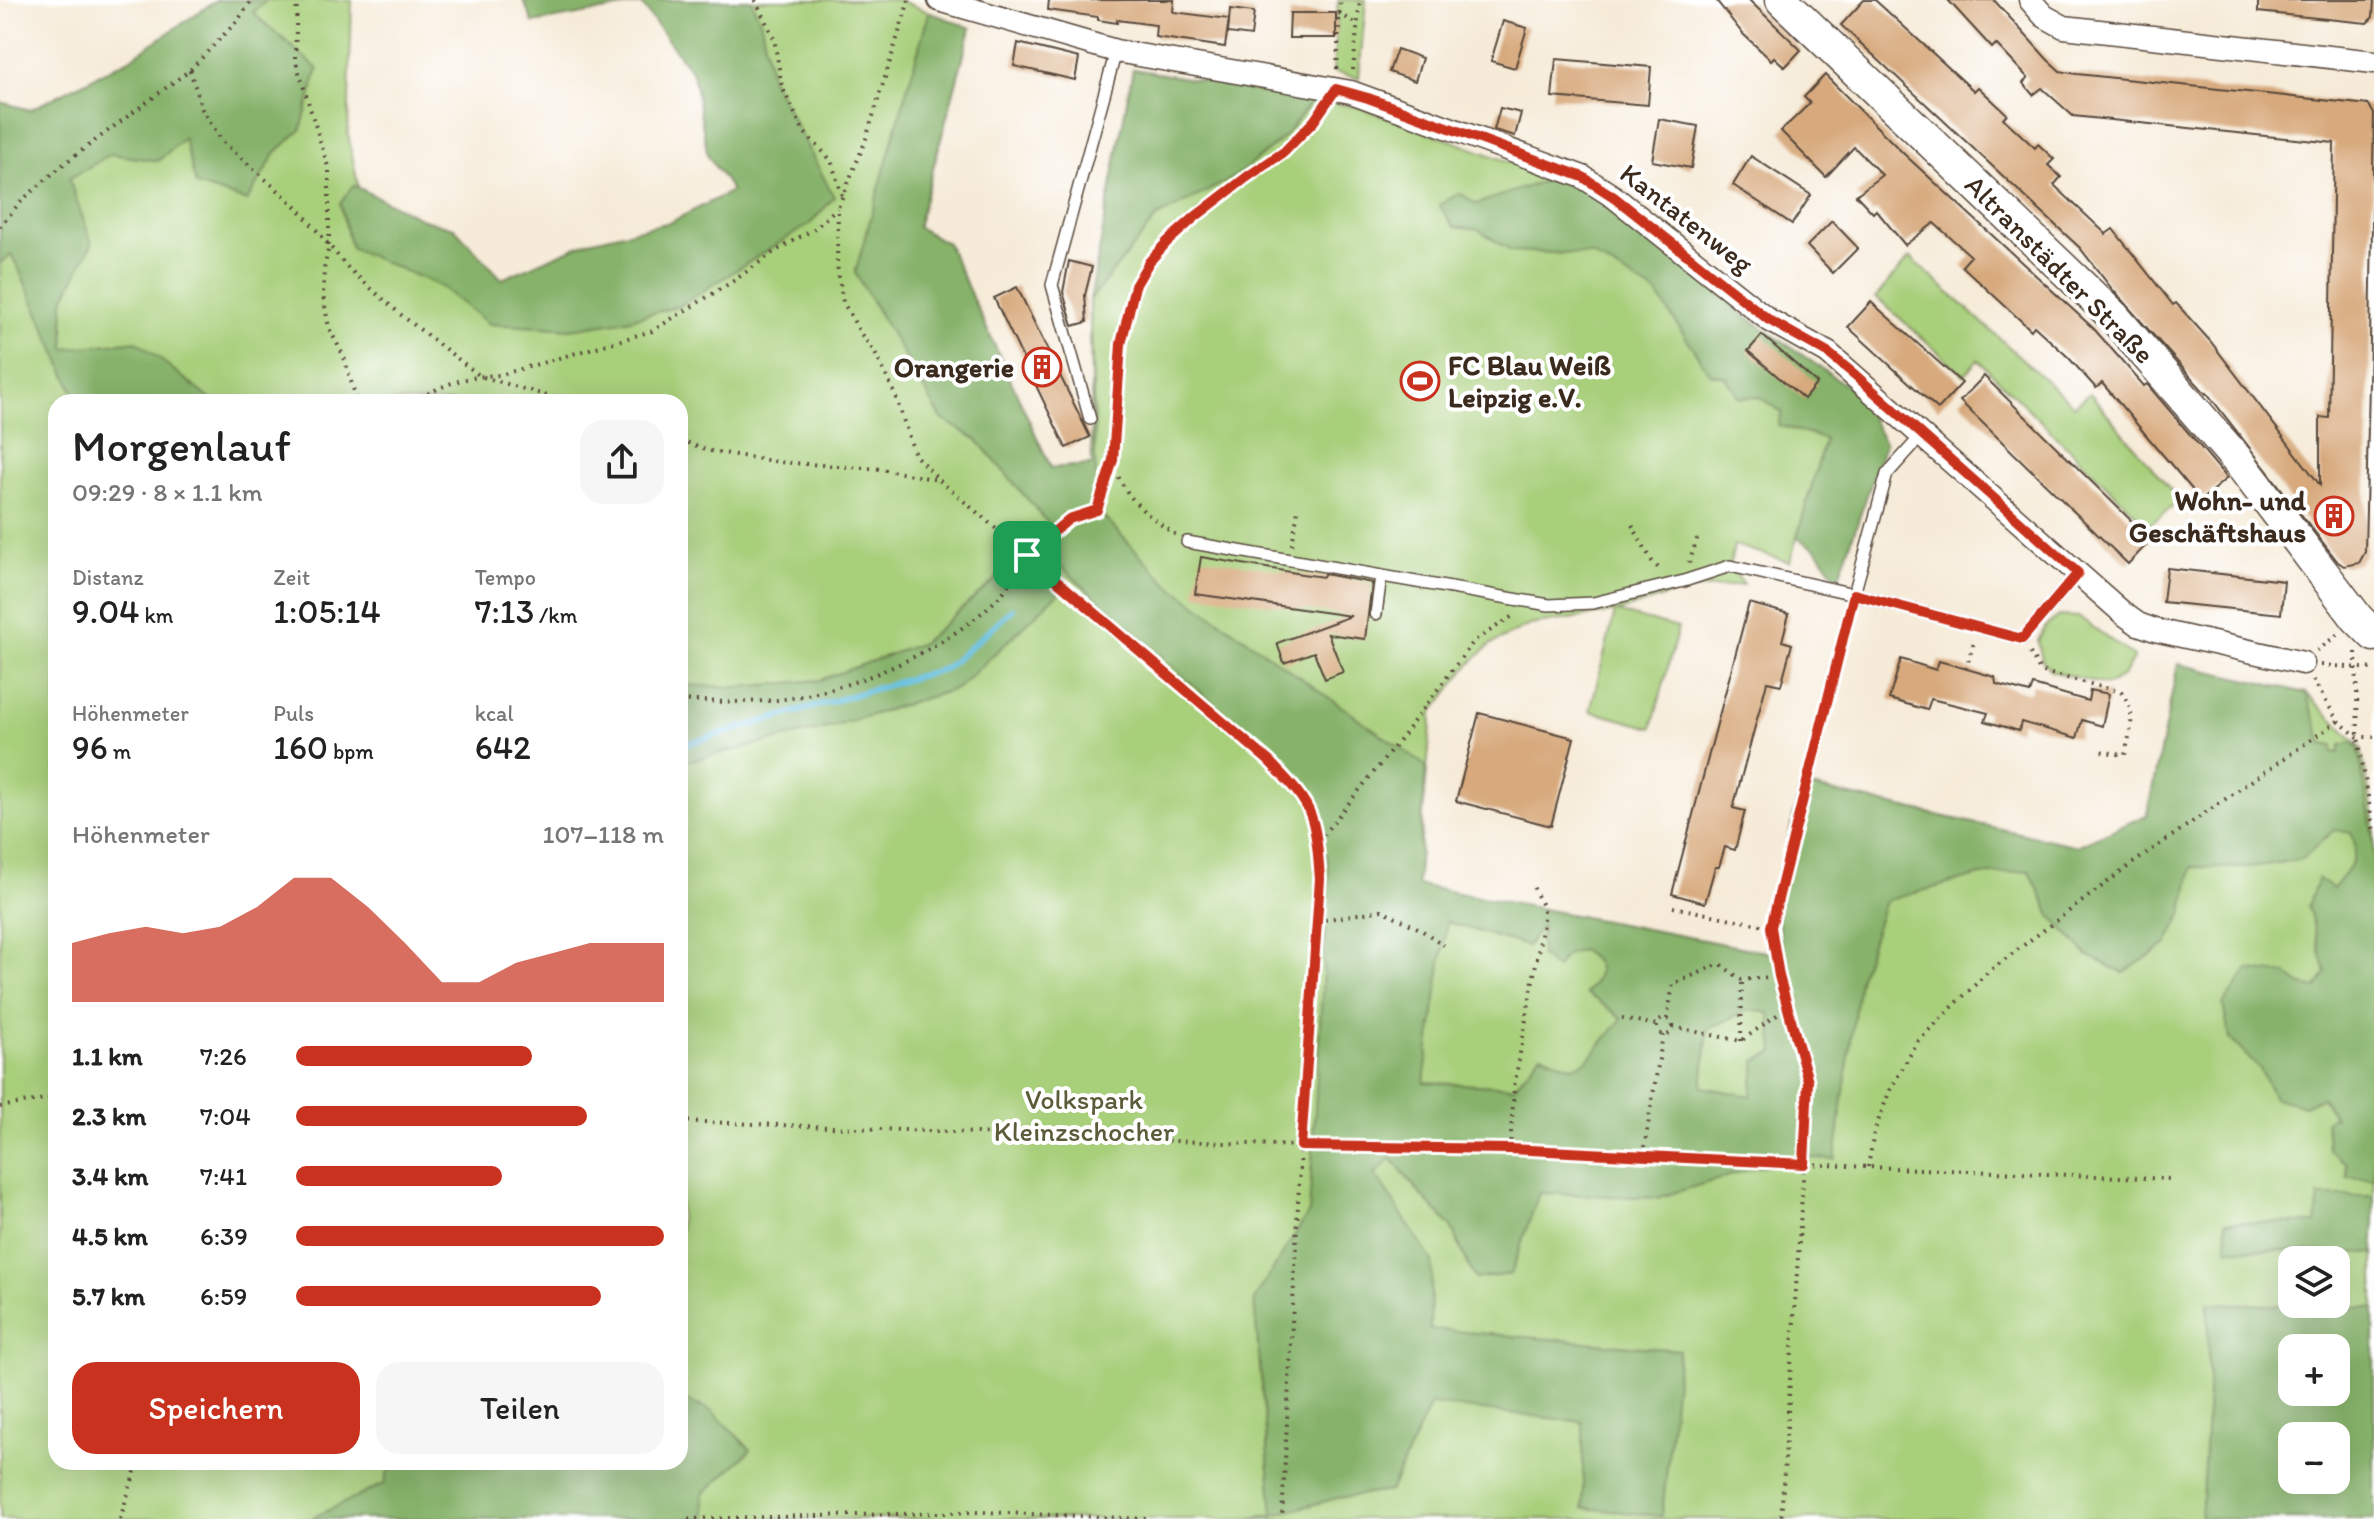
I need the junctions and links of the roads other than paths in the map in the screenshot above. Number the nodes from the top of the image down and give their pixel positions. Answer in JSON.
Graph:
{"nodes":[{"id":1,"x":939,"y":0,"type":"edge"},
{"id":2,"x":1782,"y":0,"type":"edge"},
{"id":3,"x":2030,"y":0,"type":"edge"},
{"id":4,"x":1116,"y":51,"type":"junction"},
{"id":5,"x":2374,"y":62,"type":"edge"},
{"id":6,"x":1090,"y":419,"type":"dead end"},
{"id":7,"x":1922,"y":435,"type":"junction"},
{"id":8,"x":1187,"y":542,"type":"road end"},
{"id":9,"x":2078,"y":573,"type":"junction"},
{"id":10,"x":1381,"y":576,"type":"junction"},
{"id":11,"x":1854,"y":594,"type":"junction"},
{"id":12,"x":1376,"y":614,"type":"dead end"},
{"id":13,"x":2374,"y":635,"type":"edge"},
{"id":14,"x":2303,"y":663,"type":"road end"}],
"edges":[{"from":1,"to":4,"type":"street","name":"Kantatenweg"},
{"from":2,"to":13,"type":"street","name":"Altranstädter Straße"},
{"from":3,"to":5,"type":"street"},
{"from":4,"to":6,"type":"lane"},
{"from":4,"to":7,"type":"street","name":"Kantatenweg"},
{"from":7,"to":9,"type":"street","name":"Kantatenweg"},
{"from":7,"to":11,"type":"lane"},
{"from":8,"to":10,"type":"lane"},
{"from":9,"to":11,"type":"lane"},
{"from":9,"to":14,"type":"street","name":"Kantatenweg"},
{"from":10,"to":11,"type":"lane"},
{"from":10,"to":12,"type":"lane"}]}
